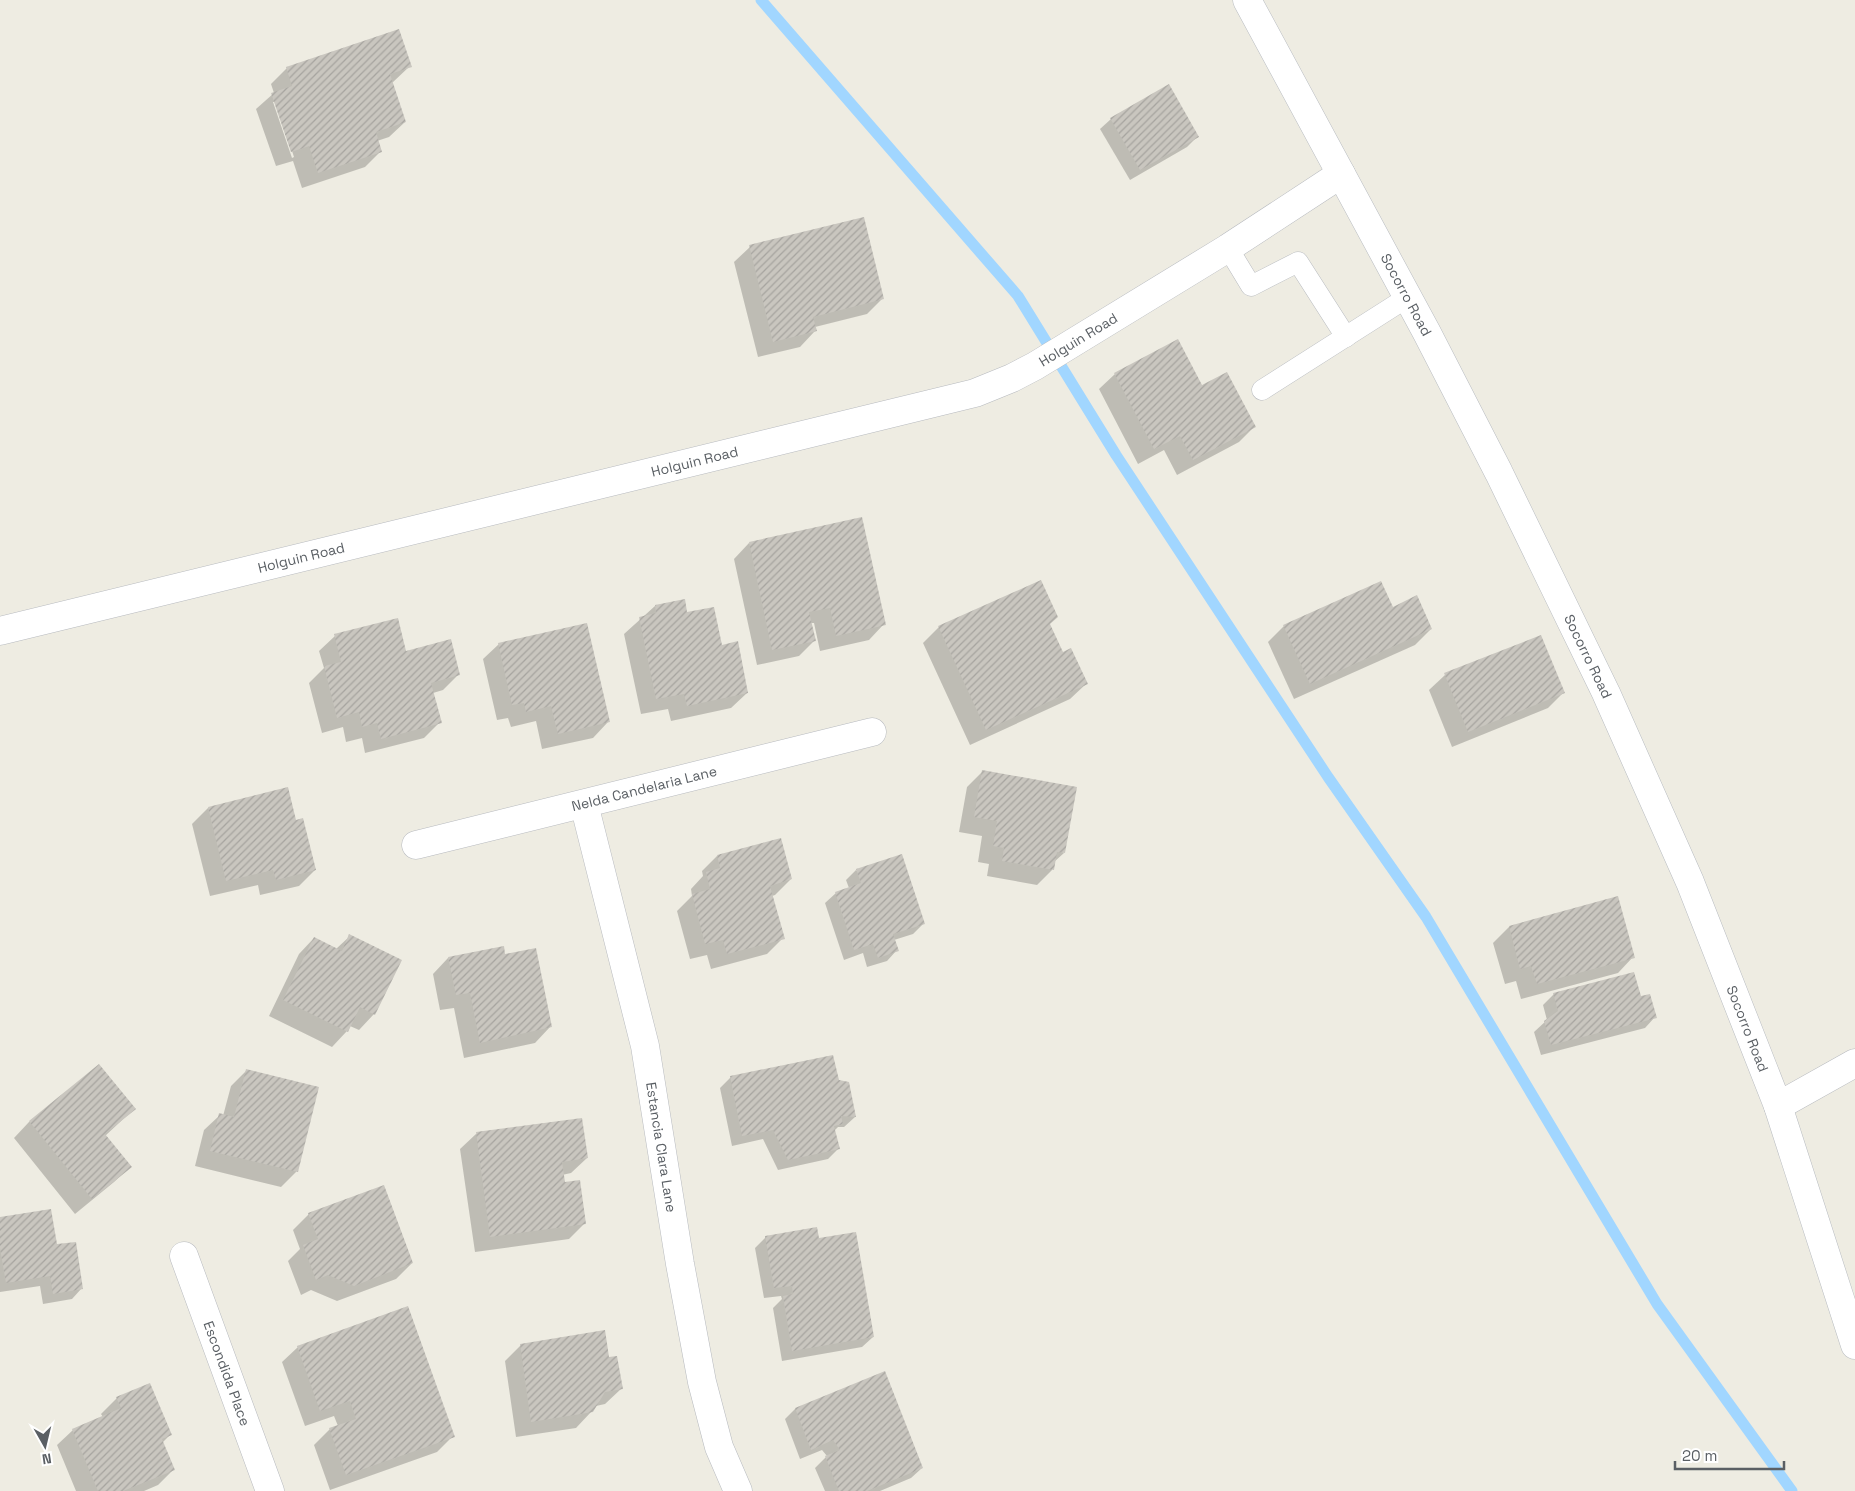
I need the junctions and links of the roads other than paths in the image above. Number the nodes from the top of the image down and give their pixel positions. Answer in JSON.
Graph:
{"nodes":[{"id":1,"x":1247,"y":0,"type":"edge"},
{"id":2,"x":1341,"y":174,"type":"junction"},
{"id":3,"x":1228,"y":248,"type":"junction"},
{"id":4,"x":1408,"y":297,"type":"junction"},
{"id":5,"x":1346,"y":337,"type":"junction"},
{"id":6,"x":1262,"y":390,"type":"dead end"},
{"id":7,"x":0,"y":631,"type":"edge"},
{"id":8,"x":872,"y":732,"type":"dead end"},
{"id":9,"x":584,"y":804,"type":"junction"},
{"id":10,"x":416,"y":846,"type":"dead end"},
{"id":11,"x":1855,"y":1063,"type":"edge"},
{"id":12,"x":1778,"y":1106,"type":"junction"},
{"id":13,"x":184,"y":1256,"type":"dead end"},
{"id":14,"x":1854,"y":1337,"type":"edge"},
{"id":15,"x":270,"y":1491,"type":"edge"},
{"id":16,"x":738,"y":1491,"type":"edge"}],
"edges":[{"from":1,"to":2,"type":"street","name":"Socorro Road"},
{"from":2,"to":3,"type":"street","name":"Holguin Road"},
{"from":2,"to":4,"type":"street","name":"Socorro Road"},
{"from":3,"to":5,"type":"lane"},
{"from":3,"to":7,"type":"street","name":"Holguin Road"},
{"from":4,"to":5,"type":"lane"},
{"from":4,"to":12,"type":"street","name":"Socorro Road"},
{"from":5,"to":6,"type":"lane"},
{"from":8,"to":9,"type":"street","name":"Nelda Candelaria Lane"},
{"from":9,"to":10,"type":"street","name":"Nelda Candelaria Lane"},
{"from":9,"to":16,"type":"street","name":"Estancia Clara Lane"},
{"from":11,"to":12,"type":"street"},
{"from":12,"to":14,"type":"street","name":"Socorro Road"},
{"from":13,"to":15,"type":"street","name":"Escondida Place"}]}
